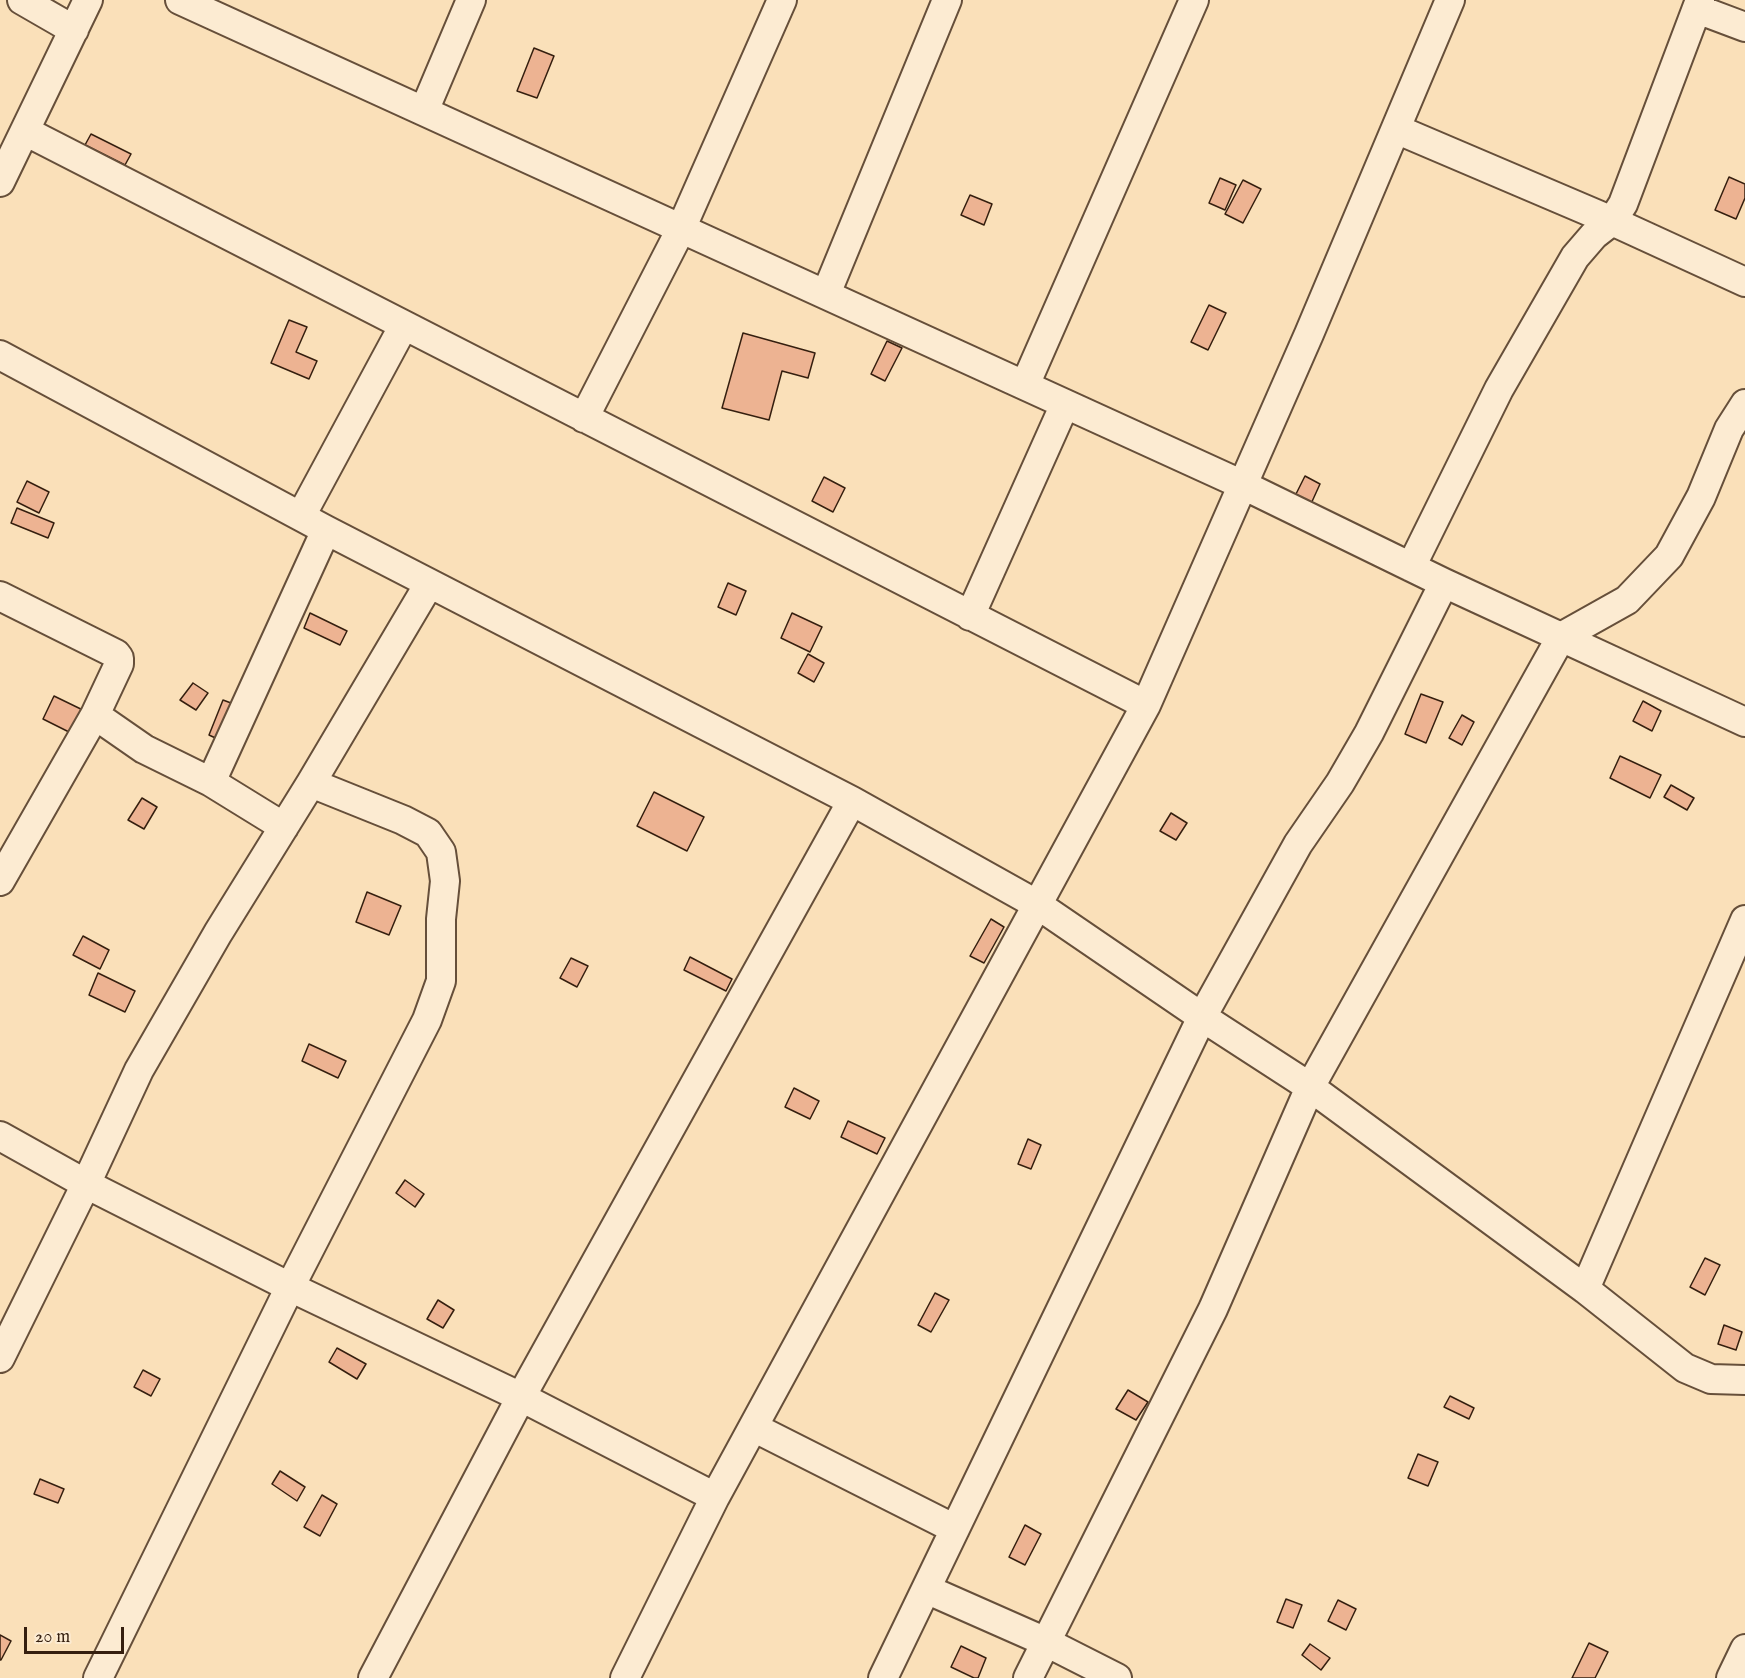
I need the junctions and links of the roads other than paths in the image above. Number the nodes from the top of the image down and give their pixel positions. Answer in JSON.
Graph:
{"nodes":[{"id":1,"x":22,"y":0,"type":"edge"},
{"id":2,"x":88,"y":0,"type":"edge"},
{"id":3,"x":180,"y":0,"type":"edge"},
{"id":4,"x":471,"y":0,"type":"edge"},
{"id":5,"x":782,"y":0,"type":"edge"},
{"id":6,"x":947,"y":0,"type":"edge"},
{"id":7,"x":1194,"y":0,"type":"edge"},
{"id":8,"x":1450,"y":0,"type":"edge"},
{"id":9,"x":1699,"y":5,"type":"edge"},
{"id":10,"x":1745,"y":27,"type":"edge"},
{"id":11,"x":74,"y":30,"type":"junction"},
{"id":12,"x":424,"y":111,"type":"junction"},
{"id":13,"x":1396,"y":129,"type":"junction"},
{"id":14,"x":25,"y":131,"type":"junction"},
{"id":15,"x":0,"y":182,"type":"edge"},
{"id":16,"x":1612,"y":221,"type":"junction"},
{"id":17,"x":681,"y":229,"type":"junction"},
{"id":18,"x":1745,"y":282,"type":"edge"},
{"id":19,"x":826,"y":294,"type":"junction"},
{"id":20,"x":404,"y":325,"type":"junction"},
{"id":21,"x":0,"y":355,"type":"edge"},
{"id":22,"x":1025,"y":386,"type":"junction"},
{"id":23,"x":1065,"y":404,"type":"junction"},
{"id":24,"x":1745,"y":404,"type":"edge"},
{"id":25,"x":584,"y":418,"type":"junction"},
{"id":26,"x":1243,"y":485,"type":"junction"},
{"id":27,"x":301,"y":516,"type":"junction"},
{"id":28,"x":326,"y":530,"type":"junction"},
{"id":29,"x":1411,"y":567,"type":"junction"},
{"id":30,"x":1444,"y":583,"type":"junction"},
{"id":31,"x":429,"y":584,"type":"junction"},
{"id":32,"x":0,"y":596,"type":"edge"},
{"id":33,"x":970,"y":616,"type":"junction"},
{"id":34,"x":1561,"y":637,"type":"junction"},
{"id":35,"x":1146,"y":705,"type":"junction"},
{"id":36,"x":95,"y":715,"type":"junction"},
{"id":37,"x":1745,"y":722,"type":"edge"},
{"id":38,"x":211,"y":782,"type":"junction"},
{"id":39,"x":311,"y":783,"type":"junction"},
{"id":40,"x":852,"y":801,"type":"junction"},
{"id":41,"x":284,"y":827,"type":"junction"},
{"id":42,"x":0,"y":882,"type":"edge"},
{"id":43,"x":1038,"y":905,"type":"junction"},
{"id":44,"x":1745,"y":920,"type":"edge"},
{"id":45,"x":1202,"y":1017,"type":"junction"},
{"id":46,"x":1310,"y":1087,"type":"junction"},
{"id":47,"x":0,"y":1136,"type":"edge"},
{"id":48,"x":86,"y":1184,"type":"junction"},
{"id":49,"x":290,"y":1287,"type":"junction"},
{"id":50,"x":1585,"y":1289,"type":"junction"},
{"id":51,"x":0,"y":1358,"type":"edge"},
{"id":52,"x":1745,"y":1380,"type":"edge"},
{"id":53,"x":521,"y":1397,"type":"junction"},
{"id":54,"x":753,"y":1427,"type":"junction"},
{"id":55,"x":715,"y":1497,"type":"junction"},
{"id":56,"x":955,"y":1529,"type":"junction"},
{"id":57,"x":926,"y":1589,"type":"junction"},
{"id":58,"x":1046,"y":1642,"type":"junction"},
{"id":59,"x":1745,"y":1649,"type":"edge"},
{"id":60,"x":98,"y":1678,"type":"edge"},
{"id":61,"x":372,"y":1678,"type":"edge"},
{"id":62,"x":625,"y":1678,"type":"edge"},
{"id":63,"x":883,"y":1678,"type":"edge"},
{"id":64,"x":1028,"y":1678,"type":"edge"},
{"id":65,"x":1117,"y":1678,"type":"edge"},
{"id":66,"x":1731,"y":1678,"type":"edge"}],
"edges":[{"from":1,"to":11,"type":"street"},
{"from":2,"to":11,"type":"street"},
{"from":3,"to":12,"type":"street"},
{"from":4,"to":12,"type":"street"},
{"from":5,"to":17,"type":"street"},
{"from":6,"to":19,"type":"street"},
{"from":7,"to":22,"type":"street"},
{"from":8,"to":13,"type":"street"},
{"from":9,"to":10,"type":"street"},
{"from":9,"to":16,"type":"street"},
{"from":11,"to":14,"type":"street"},
{"from":12,"to":17,"type":"street"},
{"from":13,"to":16,"type":"street"},
{"from":13,"to":26,"type":"street"},
{"from":14,"to":15,"type":"street"},
{"from":14,"to":20,"type":"street"},
{"from":16,"to":18,"type":"street"},
{"from":16,"to":29,"type":"street"},
{"from":17,"to":19,"type":"street"},
{"from":17,"to":25,"type":"street"},
{"from":19,"to":22,"type":"street"},
{"from":20,"to":25,"type":"street"},
{"from":20,"to":27,"type":"street"},
{"from":21,"to":27,"type":"street"},
{"from":22,"to":23,"type":"street"},
{"from":23,"to":26,"type":"street"},
{"from":23,"to":33,"type":"street"},
{"from":24,"to":34,"type":"street"},
{"from":25,"to":33,"type":"street"},
{"from":26,"to":29,"type":"street"},
{"from":26,"to":35,"type":"street"},
{"from":27,"to":28,"type":"street"},
{"from":28,"to":31,"type":"street"},
{"from":28,"to":38,"type":"street"},
{"from":29,"to":30,"type":"street"},
{"from":30,"to":34,"type":"street"},
{"from":30,"to":45,"type":"street"},
{"from":31,"to":39,"type":"street"},
{"from":31,"to":40,"type":"street"},
{"from":32,"to":36,"type":"street"},
{"from":33,"to":35,"type":"street"},
{"from":34,"to":37,"type":"street"},
{"from":34,"to":46,"type":"street"},
{"from":35,"to":43,"type":"street"},
{"from":36,"to":38,"type":"street"},
{"from":36,"to":42,"type":"street"},
{"from":38,"to":41,"type":"street"},
{"from":39,"to":41,"type":"street"},
{"from":39,"to":49,"type":"street"},
{"from":40,"to":43,"type":"street"},
{"from":40,"to":53,"type":"street"},
{"from":41,"to":48,"type":"street"},
{"from":43,"to":45,"type":"street"},
{"from":43,"to":54,"type":"street"},
{"from":44,"to":50,"type":"street"},
{"from":45,"to":46,"type":"street"},
{"from":45,"to":56,"type":"street"},
{"from":46,"to":50,"type":"street"},
{"from":46,"to":58,"type":"street"},
{"from":47,"to":48,"type":"street"},
{"from":48,"to":49,"type":"street"},
{"from":48,"to":51,"type":"street"},
{"from":49,"to":53,"type":"street"},
{"from":49,"to":60,"type":"street"},
{"from":50,"to":52,"type":"street"},
{"from":53,"to":55,"type":"street"},
{"from":53,"to":61,"type":"street"},
{"from":54,"to":55,"type":"street"},
{"from":54,"to":56,"type":"street"},
{"from":55,"to":62,"type":"street"},
{"from":56,"to":57,"type":"street"},
{"from":57,"to":58,"type":"street"},
{"from":57,"to":63,"type":"street"},
{"from":58,"to":64,"type":"street"},
{"from":58,"to":65,"type":"street"},
{"from":59,"to":66,"type":"street"}]}
